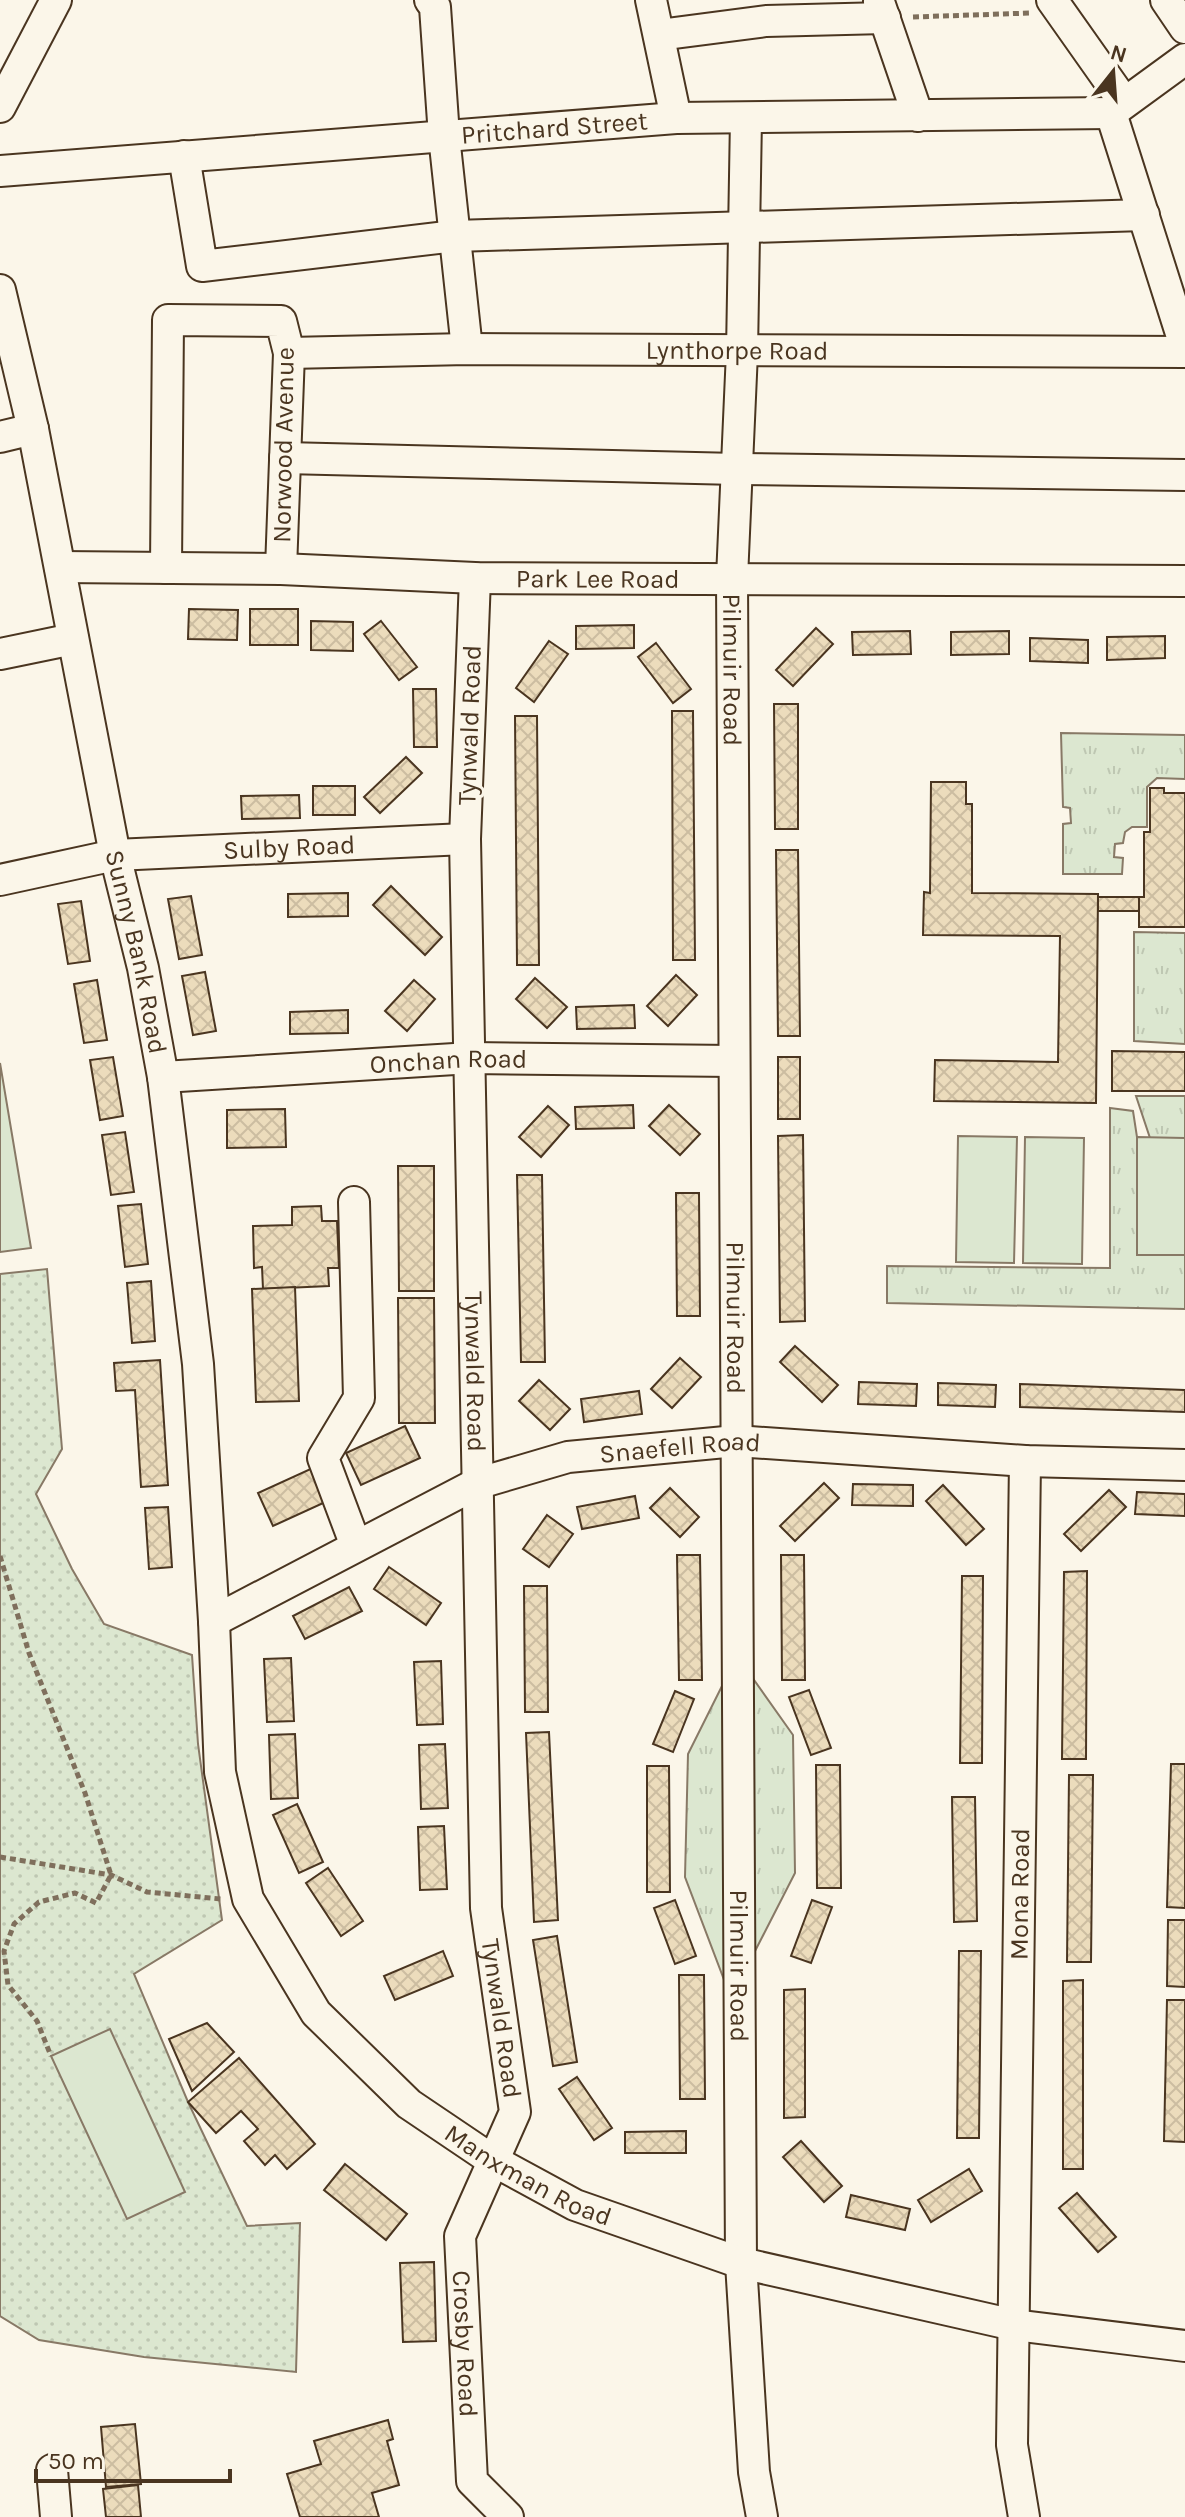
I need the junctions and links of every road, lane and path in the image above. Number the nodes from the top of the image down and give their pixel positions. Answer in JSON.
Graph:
{"nodes":[{"id":1,"x":56,"y":0,"type":"edge"},
{"id":2,"x":651,"y":0,"type":"edge"},
{"id":3,"x":1166,"y":0,"type":"edge"},
{"id":4,"x":438,"y":2,"type":"edge"},
{"id":5,"x":1056,"y":6,"type":"edge"},
{"id":6,"x":881,"y":9,"type":"edge"},
{"id":7,"x":763,"y":10,"type":"edge"},
{"id":8,"x":1185,"y":28,"type":"edge"},
{"id":9,"x":659,"y":35,"type":"junction"},
{"id":10,"x":1185,"y":59,"type":"edge"},
{"id":11,"x":2,"y":97,"type":"edge"},
{"id":12,"x":1118,"y":108,"type":"junction"},
{"id":13,"x":918,"y":116,"type":"junction"},
{"id":14,"x":676,"y":118,"type":"junction"},
{"id":15,"x":746,"y":118,"type":"junction"},
{"id":16,"x":444,"y":136,"type":"junction"},
{"id":17,"x":184,"y":156,"type":"junction"},
{"id":18,"x":0,"y":171,"type":"edge"},
{"id":19,"x":1144,"y":215,"type":"junction"},
{"id":20,"x":744,"y":228,"type":"junction"},
{"id":21,"x":455,"y":236,"type":"junction"},
{"id":22,"x":0,"y":290,"type":"edge"},
{"id":23,"x":1185,"y":346,"type":"edge"},
{"id":24,"x":467,"y":349,"type":"junction"},
{"id":25,"x":742,"y":352,"type":"junction"},
{"id":26,"x":1185,"y":352,"type":"edge"},
{"id":27,"x":289,"y":353,"type":"junction"},
{"id":28,"x":33,"y":429,"type":"junction"},
{"id":29,"x":0,"y":437,"type":"edge"},
{"id":30,"x":285,"y":458,"type":"junction"},
{"id":31,"x":737,"y":469,"type":"junction"},
{"id":32,"x":1185,"y":475,"type":"edge"},
{"id":33,"x":60,"y":567,"type":"junction"},
{"id":34,"x":166,"y":568,"type":"junction"},
{"id":35,"x":281,"y":569,"type":"junction"},
{"id":36,"x":475,"y":578,"type":"junction"},
{"id":37,"x":732,"y":578,"type":"junction"},
{"id":38,"x":1185,"y":581,"type":"edge"},
{"id":39,"x":73,"y":639,"type":"junction"},
{"id":40,"x":0,"y":654,"type":"edge"},
{"id":41,"x":465,"y":839,"type":"junction"},
{"id":42,"x":115,"y":855,"type":"junction"},
{"id":43,"x":0,"y":880,"type":"edge"},
{"id":44,"x":471,"y":1058,"type":"junction"},
{"id":45,"x":733,"y":1061,"type":"junction"},
{"id":46,"x":163,"y":1077,"type":"junction"},
{"id":47,"x":354,"y":1202,"type":"dead end"},
{"id":48,"x":736,"y":1441,"type":"junction"},
{"id":49,"x":1025,"y":1461,"type":"junction"},
{"id":50,"x":1185,"y":1465,"type":"edge"},
{"id":51,"x":476,"y":1484,"type":"junction"},
{"id":52,"x":356,"y":1546,"type":"junction"},
{"id":53,"x":0,"y":1556,"type":"edge"},
{"id":54,"x":214,"y":1621,"type":"junction"},
{"id":55,"x":0,"y":1857,"type":"edge"},
{"id":56,"x":111,"y":1875,"type":"junction"},
{"id":57,"x":248,"y":1899,"type":"junction"},
{"id":58,"x":51,"y":2056,"type":"dead end"},
{"id":59,"x":492,"y":2160,"type":"junction"},
{"id":60,"x":741,"y":2263,"type":"junction"},
{"id":61,"x":1014,"y":2325,"type":"junction"},
{"id":62,"x":1185,"y":2346,"type":"edge"},
{"id":63,"x":52,"y":2470,"type":"dead end"},
{"id":64,"x":56,"y":2517,"type":"edge"},
{"id":65,"x":508,"y":2517,"type":"edge"},
{"id":66,"x":762,"y":2517,"type":"edge"},
{"id":67,"x":1024,"y":2517,"type":"edge"}],
"edges":[{"from":1,"to":11,"type":"street"},
{"from":2,"to":9,"type":"street"},
{"from":3,"to":8,"type":"street"},
{"from":4,"to":16,"type":"street"},
{"from":5,"to":6,"type":"path"},
{"from":5,"to":12,"type":"street"},
{"from":6,"to":7,"type":"street"},
{"from":6,"to":13,"type":"street"},
{"from":7,"to":9,"type":"street"},
{"from":9,"to":14,"type":"street"},
{"from":10,"to":12,"type":"street"},
{"from":12,"to":13,"type":"street","name":"Pritchard Street"},
{"from":12,"to":19,"type":"street"},
{"from":13,"to":15,"type":"street","name":"Pritchard Street"},
{"from":14,"to":15,"type":"street","name":"Pritchard Street"},
{"from":14,"to":16,"type":"street","name":"Pritchard Street"},
{"from":15,"to":20,"type":"street","name":"Pilmuir Road"},
{"from":16,"to":17,"type":"street","name":"Pritchard Street"},
{"from":16,"to":21,"type":"street"},
{"from":17,"to":18,"type":"street","name":"Pritchard Street"},
{"from":17,"to":21,"type":"street"},
{"from":19,"to":20,"type":"street"},
{"from":19,"to":23,"type":"street"},
{"from":20,"to":21,"type":"street"},
{"from":20,"to":25,"type":"street","name":"Pilmuir Road"},
{"from":21,"to":24,"type":"street"},
{"from":22,"to":28,"type":"street","name":"Sunny Bank Road"},
{"from":24,"to":25,"type":"street","name":"Lynthorpe Road"},
{"from":24,"to":27,"type":"street","name":"Lynthorpe Road"},
{"from":25,"to":26,"type":"street","name":"Lynthorpe Road"},
{"from":25,"to":31,"type":"street","name":"Pilmuir Road"},
{"from":27,"to":30,"type":"street","name":"Norwood Avenue"},
{"from":27,"to":34,"type":"street","name":"Norwood Avenue"},
{"from":28,"to":29,"type":"street"},
{"from":28,"to":33,"type":"street","name":"Sunny Bank Road"},
{"from":30,"to":31,"type":"street"},
{"from":30,"to":35,"type":"street","name":"Norwood Avenue"},
{"from":31,"to":32,"type":"street"},
{"from":31,"to":37,"type":"street","name":"Pilmuir Road"},
{"from":33,"to":34,"type":"street","name":"Park Lee Road"},
{"from":33,"to":39,"type":"street","name":"Sunny Bank Road"},
{"from":34,"to":35,"type":"street","name":"Park Lee Road"},
{"from":35,"to":36,"type":"street","name":"Park Lee Road"},
{"from":36,"to":37,"type":"street","name":"Park Lee Road"},
{"from":36,"to":41,"type":"street","name":"Tynwald Road"},
{"from":37,"to":38,"type":"street","name":"Park Lee Road"},
{"from":37,"to":45,"type":"street","name":"Pilmuir Road"},
{"from":39,"to":40,"type":"street"},
{"from":39,"to":42,"type":"street","name":"Sunny Bank Road"},
{"from":41,"to":42,"type":"street","name":"Sulby Road"},
{"from":41,"to":44,"type":"street","name":"Tynwald Road"},
{"from":42,"to":43,"type":"street","name":"Sulby Road"},
{"from":42,"to":46,"type":"street","name":"Sunny Bank Road"},
{"from":44,"to":45,"type":"street","name":"Onchan Road"},
{"from":44,"to":46,"type":"street","name":"Onchan Road"},
{"from":44,"to":51,"type":"street","name":"Tynwald Road"},
{"from":45,"to":48,"type":"street","name":"Pilmuir Road"},
{"from":46,"to":54,"type":"street","name":"Sunny Bank Road"},
{"from":47,"to":52,"type":"street"},
{"from":48,"to":49,"type":"street","name":"Snaefell Road"},
{"from":48,"to":51,"type":"street","name":"Snaefell Road"},
{"from":48,"to":60,"type":"street","name":"Pilmuir Road"},
{"from":49,"to":50,"type":"street","name":"Snaefell Road"},
{"from":49,"to":61,"type":"street","name":"Mona Road"},
{"from":51,"to":52,"type":"street","name":"Snaefell Road"},
{"from":51,"to":59,"type":"street","name":"Tynwald Road"},
{"from":52,"to":54,"type":"street","name":"Snaefell Road"},
{"from":53,"to":56,"type":"path"},
{"from":54,"to":57,"type":"street","name":"Manxman Road"},
{"from":55,"to":56,"type":"path"},
{"from":56,"to":57,"type":"path"},
{"from":56,"to":58,"type":"path"},
{"from":57,"to":59,"type":"street","name":"Manxman Road"},
{"from":59,"to":60,"type":"street","name":"Manxman Road"},
{"from":59,"to":65,"type":"street","name":"Crosby Road"},
{"from":60,"to":61,"type":"street","name":"Manxman Road"},
{"from":60,"to":66,"type":"street","name":"Pilmuir Road"},
{"from":61,"to":62,"type":"street","name":"Manxman Road"},
{"from":61,"to":67,"type":"street","name":"Mona Road"},
{"from":63,"to":64,"type":"street"}]}
